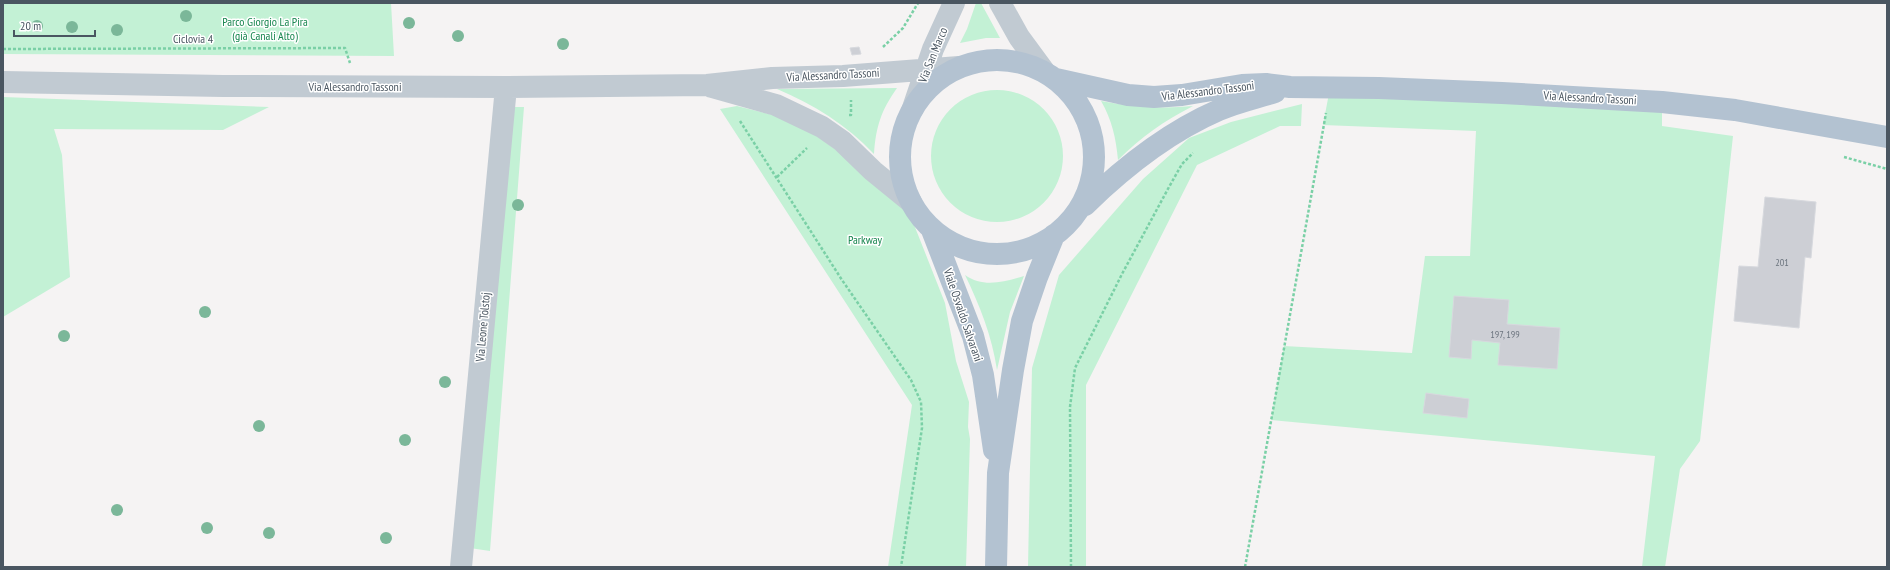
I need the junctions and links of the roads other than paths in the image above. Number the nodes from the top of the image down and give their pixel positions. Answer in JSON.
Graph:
{"nodes":[{"id":1,"x":954,"y":3,"type":"edge"},
{"id":2,"x":1000,"y":3,"type":"edge"},
{"id":3,"x":959,"y":67,"type":"junction"},
{"id":4,"x":925,"y":70,"type":"junction"},
{"id":5,"x":1050,"y":75,"type":"junction"},
{"id":6,"x":3,"y":82,"type":"edge"},
{"id":7,"x":707,"y":85,"type":"junction"},
{"id":8,"x":506,"y":87,"type":"junction"},
{"id":9,"x":1290,"y":87,"type":"junction"},
{"id":10,"x":913,"y":108,"type":"junction"},
{"id":11,"x":1887,"y":137,"type":"edge"},
{"id":12,"x":911,"y":202,"type":"junction"},
{"id":13,"x":1076,"y":214,"type":"junction"},
{"id":14,"x":932,"y":230,"type":"junction"},
{"id":15,"x":1054,"y":235,"type":"junction"},
{"id":16,"x":998,"y":474,"type":"junction"},
{"id":17,"x":461,"y":567,"type":"edge"},
{"id":18,"x":996,"y":567,"type":"edge"}],
"edges":[{"from":1,"to":4,"type":"street","name":"Via San Marco"},
{"from":2,"to":5,"type":"street"},
{"from":3,"to":4,"type":"street","name":"Via Alessandro Tassoni"},
{"from":3,"to":5,"type":"main road"},
{"from":3,"to":10,"type":"main road"},
{"from":4,"to":7,"type":"street","name":"Via Alessandro Tassoni"},
{"from":4,"to":10,"type":"street","name":"Via San Marco"},
{"from":5,"to":9,"type":"main road","name":"Via Alessandro Tassoni"},
{"from":5,"to":13,"type":"main road"},
{"from":6,"to":8,"type":"street","name":"Via Alessandro Tassoni"},
{"from":7,"to":8,"type":"street","name":"Via Alessandro Tassoni"},
{"from":7,"to":12,"type":"street","name":"Via Alessandro Tassoni"},
{"from":8,"to":17,"type":"street","name":"Via Leone Tolstoj"},
{"from":9,"to":11,"type":"main road","name":"Via Alessandro Tassoni"},
{"from":9,"to":13,"type":"main road","name":"Via Alessandro Tassoni"},
{"from":10,"to":12,"type":"main road"},
{"from":12,"to":14,"type":"main road"},
{"from":13,"to":15,"type":"main road","name":"Via Alessandro Tassoni"},
{"from":14,"to":15,"type":"main road"},
{"from":14,"to":16,"type":"main road","name":"Viale Osvaldo Salvarani"},
{"from":15,"to":16,"type":"main road","name":"Viale Osvaldo Salvarani"},
{"from":16,"to":18,"type":"main road","name":"Viale Osvaldo Salvarani"}]}
